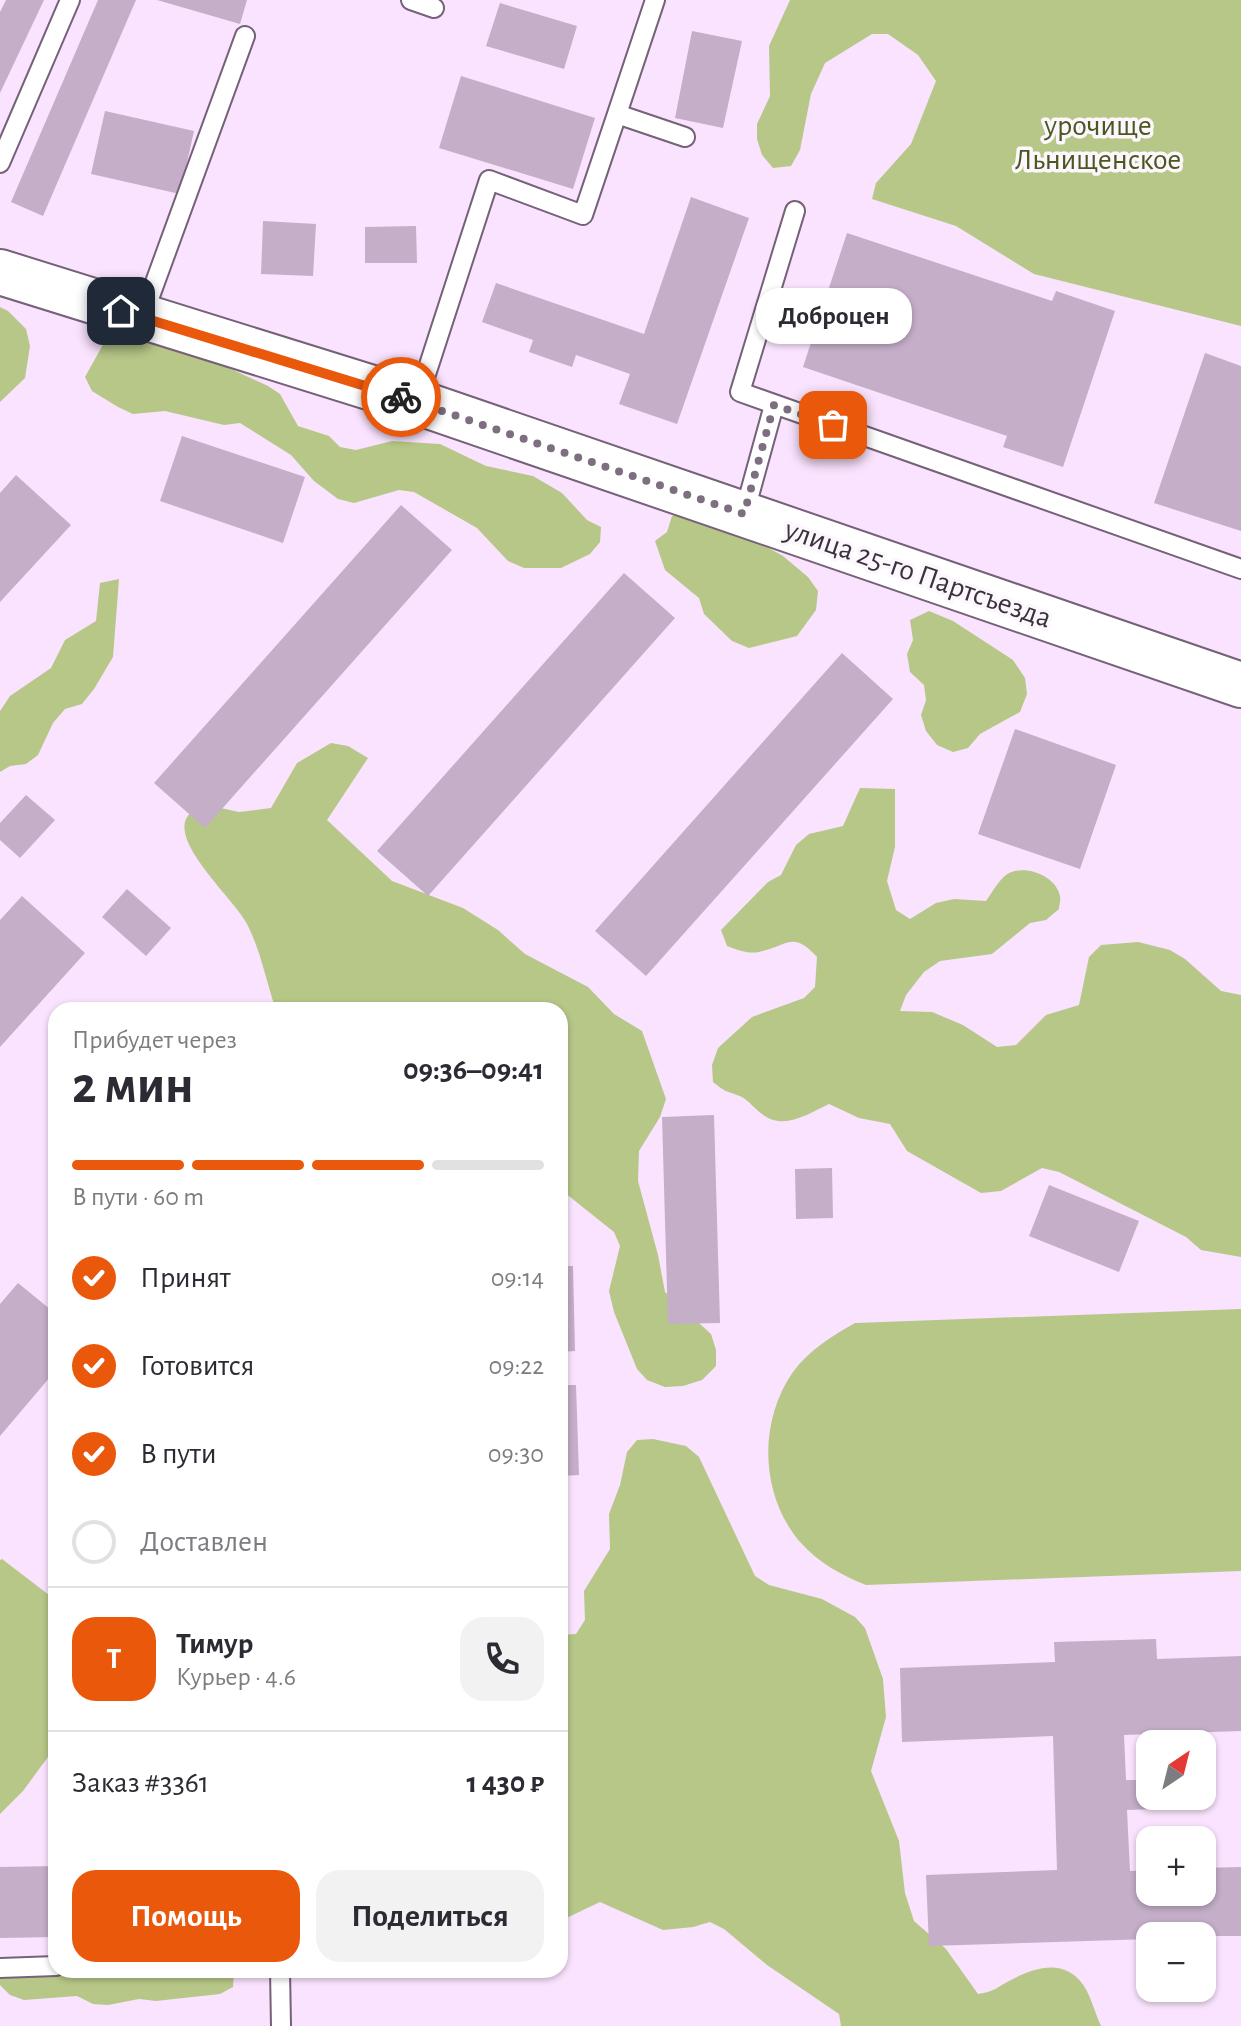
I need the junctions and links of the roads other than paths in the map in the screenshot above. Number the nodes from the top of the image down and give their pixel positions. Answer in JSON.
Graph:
{"nodes":[{"id":1,"x":70,"y":0,"type":"edge"},
{"id":2,"x":411,"y":0,"type":"edge"},
{"id":3,"x":655,"y":0,"type":"edge"},
{"id":4,"x":434,"y":8,"type":"dead end"},
{"id":5,"x":245,"y":36,"type":"dead end"},
{"id":6,"x":617,"y":114,"type":"junction"},
{"id":7,"x":685,"y":137,"type":"dead end"},
{"id":8,"x":0,"y":163,"type":"edge"},
{"id":9,"x":795,"y":211,"type":"dead end"},
{"id":10,"x":0,"y":272,"type":"edge"},
{"id":11,"x":142,"y":318,"type":"junction"},
{"id":12,"x":417,"y":402,"type":"junction"},
{"id":13,"x":774,"y":405,"type":"junction"},
{"id":14,"x":744,"y":514,"type":"junction"},
{"id":15,"x":1241,"y":569,"type":"edge"},
{"id":16,"x":1241,"y":685,"type":"edge"},
{"id":17,"x":48,"y":1966,"type":"edge"},
{"id":18,"x":0,"y":1968,"type":"edge"},
{"id":19,"x":280,"y":1978,"type":"edge"},
{"id":20,"x":281,"y":2026,"type":"edge"}],
"edges":[{"from":1,"to":8,"type":"lane"},
{"from":2,"to":4,"type":"lane"},
{"from":3,"to":6,"type":"lane"},
{"from":5,"to":11,"type":"lane"},
{"from":6,"to":7,"type":"lane"},
{"from":6,"to":12,"type":"lane"},
{"from":9,"to":13,"type":"lane"},
{"from":10,"to":11,"type":"street","name":"улица 25-го Партсъезда"},
{"from":11,"to":12,"type":"street","name":"улица 25-го Партсъезда"},
{"from":12,"to":14,"type":"street","name":"улица 25-го Партсъезда"},
{"from":13,"to":14,"type":"lane"},
{"from":13,"to":15,"type":"lane"},
{"from":14,"to":16,"type":"street","name":"улица 25-го Партсъезда"},
{"from":17,"to":18,"type":"lane"},
{"from":19,"to":20,"type":"lane"}]}
